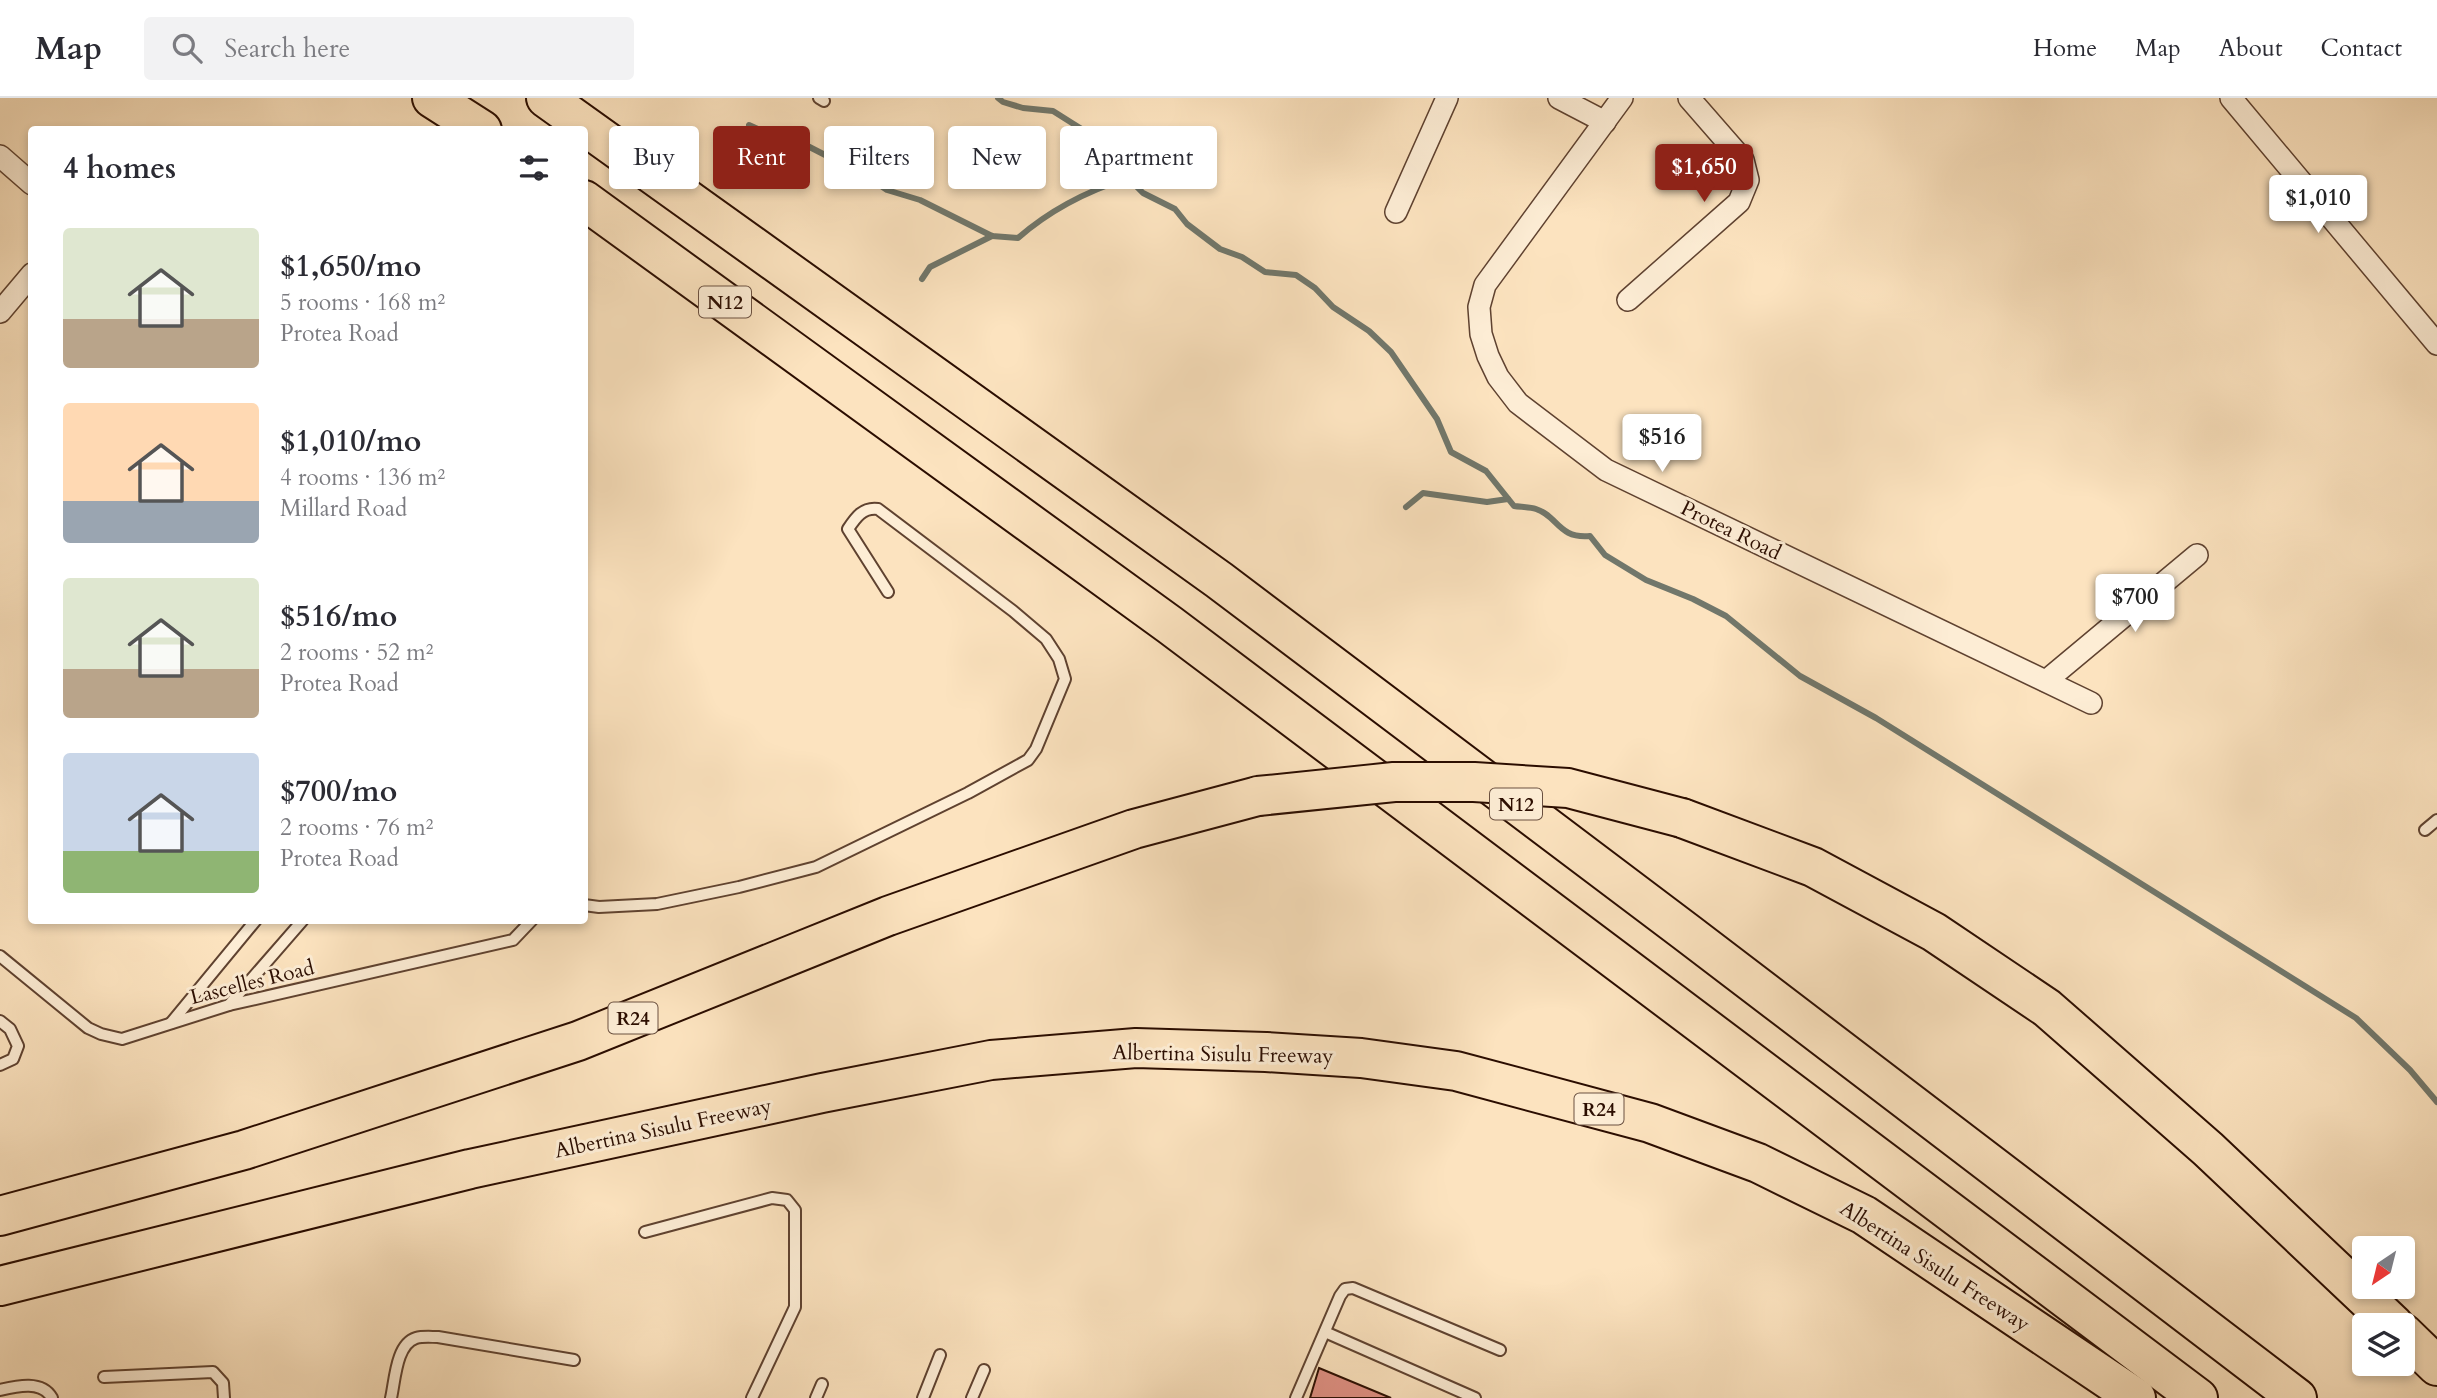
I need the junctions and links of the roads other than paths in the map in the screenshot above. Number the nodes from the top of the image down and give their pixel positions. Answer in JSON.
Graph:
{"nodes":[{"id":1,"x":432,"y":98,"type":"edge"},
{"id":2,"x":546,"y":98,"type":"edge"},
{"id":3,"x":1447,"y":98,"type":"edge"},
{"id":4,"x":1559,"y":98,"type":"edge"},
{"id":5,"x":1622,"y":98,"type":"edge"},
{"id":6,"x":1689,"y":98,"type":"edge"},
{"id":7,"x":2231,"y":98,"type":"edge"},
{"id":8,"x":1605,"y":122,"type":"junction"},
{"id":9,"x":476,"y":126,"type":"edge"},
{"id":10,"x":585,"y":126,"type":"edge"},
{"id":11,"x":588,"y":128,"type":"edge"},
{"id":12,"x":0,"y":156,"type":"edge"},
{"id":13,"x":28,"y":180,"type":"edge"},
{"id":14,"x":588,"y":203,"type":"edge"},
{"id":15,"x":1396,"y":212,"type":"dead end"},
{"id":16,"x":28,"y":279,"type":"edge"},
{"id":17,"x":1628,"y":300,"type":"dead end"},
{"id":18,"x":0,"y":312,"type":"edge"},
{"id":19,"x":2437,"y":344,"type":"edge"},
{"id":20,"x":2197,"y":555,"type":"dead end"},
{"id":21,"x":888,"y":592,"type":"dead end"},
{"id":22,"x":2046,"y":681,"type":"junction"},
{"id":23,"x":2091,"y":703,"type":"dead end"},
{"id":24,"x":2437,"y":820,"type":"edge"},
{"id":25,"x":2426,"y":830,"type":"dead end"},
{"id":26,"x":588,"y":906,"type":"edge"},
{"id":27,"x":253,"y":924,"type":"edge"},
{"id":28,"x":300,"y":924,"type":"edge"},
{"id":29,"x":528,"y":924,"type":"edge"},
{"id":30,"x":0,"y":956,"type":"edge"},
{"id":31,"x":229,"y":1005,"type":"junction"},
{"id":32,"x":0,"y":1021,"type":"edge"},
{"id":33,"x":171,"y":1023,"type":"junction"},
{"id":34,"x":0,"y":1065,"type":"edge"},
{"id":35,"x":0,"y":1216,"type":"edge"},
{"id":36,"x":645,"y":1232,"type":"dead end"},
{"id":37,"x":0,"y":1286,"type":"edge"},
{"id":38,"x":2381,"y":1313,"type":"edge"},
{"id":39,"x":1325,"y":1332,"type":"junction"},
{"id":40,"x":2415,"y":1345,"type":"edge"},
{"id":41,"x":1500,"y":1350,"type":"dead end"},
{"id":42,"x":940,"y":1355,"type":"dead end"},
{"id":43,"x":575,"y":1360,"type":"dead end"},
{"id":44,"x":2437,"y":1366,"type":"edge"},
{"id":45,"x":984,"y":1370,"type":"dead end"},
{"id":46,"x":104,"y":1377,"type":"dead end"},
{"id":47,"x":822,"y":1384,"type":"dead end"},
{"id":48,"x":0,"y":1390,"type":"edge"},
{"id":49,"x":52,"y":1398,"type":"edge"},
{"id":50,"x":224,"y":1398,"type":"edge"},
{"id":51,"x":391,"y":1398,"type":"edge"},
{"id":52,"x":752,"y":1398,"type":"edge"},
{"id":53,"x":816,"y":1398,"type":"edge"},
{"id":54,"x":923,"y":1398,"type":"edge"},
{"id":55,"x":972,"y":1398,"type":"edge"},
{"id":56,"x":1296,"y":1398,"type":"edge"},
{"id":57,"x":1475,"y":1398,"type":"edge"},
{"id":58,"x":2136,"y":1398,"type":"edge"},
{"id":59,"x":2198,"y":1398,"type":"edge"},
{"id":60,"x":2297,"y":1398,"type":"edge"}],
"edges":[{"from":1,"to":9,"type":"highway"},
{"from":2,"to":10,"type":"highway","number":"N12"},
{"from":3,"to":15,"type":"street"},
{"from":4,"to":8,"type":"street"},
{"from":5,"to":8,"type":"street","name":"Protea Road"},
{"from":6,"to":17,"type":"street"},
{"from":7,"to":19,"type":"street"},
{"from":8,"to":22,"type":"street","name":"Protea Road"},
{"from":11,"to":60,"type":"highway","number":"N12"},
{"from":12,"to":13,"type":"street"},
{"from":14,"to":59,"type":"highway","number":"N12"},
{"from":16,"to":18,"type":"street"},
{"from":20,"to":22,"type":"street"},
{"from":21,"to":26,"type":"lane"},
{"from":22,"to":23,"type":"street","name":"Protea Road"},
{"from":24,"to":25,"type":"lane"},
{"from":27,"to":33,"type":"lane"},
{"from":28,"to":31,"type":"lane"},
{"from":29,"to":31,"type":"lane","name":"Lascelles Road"},
{"from":30,"to":33,"type":"lane","name":"Lascelles Road"},
{"from":31,"to":33,"type":"lane","name":"Lascelles Road"},
{"from":32,"to":34,"type":"lane"},
{"from":35,"to":38,"type":"highway","number":"R24","bridge":true},
{"from":36,"to":52,"type":"lane"},
{"from":37,"to":58,"type":"highway","name":"Albertina Sisulu Freeway","number":"R24"},
{"from":39,"to":41,"type":"lane"},
{"from":39,"to":56,"type":"lane"},
{"from":39,"to":57,"type":"lane"},
{"from":40,"to":44,"type":"highway"},
{"from":42,"to":54,"type":"lane"},
{"from":43,"to":51,"type":"lane"},
{"from":45,"to":55,"type":"lane"},
{"from":46,"to":50,"type":"lane"},
{"from":47,"to":53,"type":"lane"},
{"from":48,"to":49,"type":"lane"}]}
